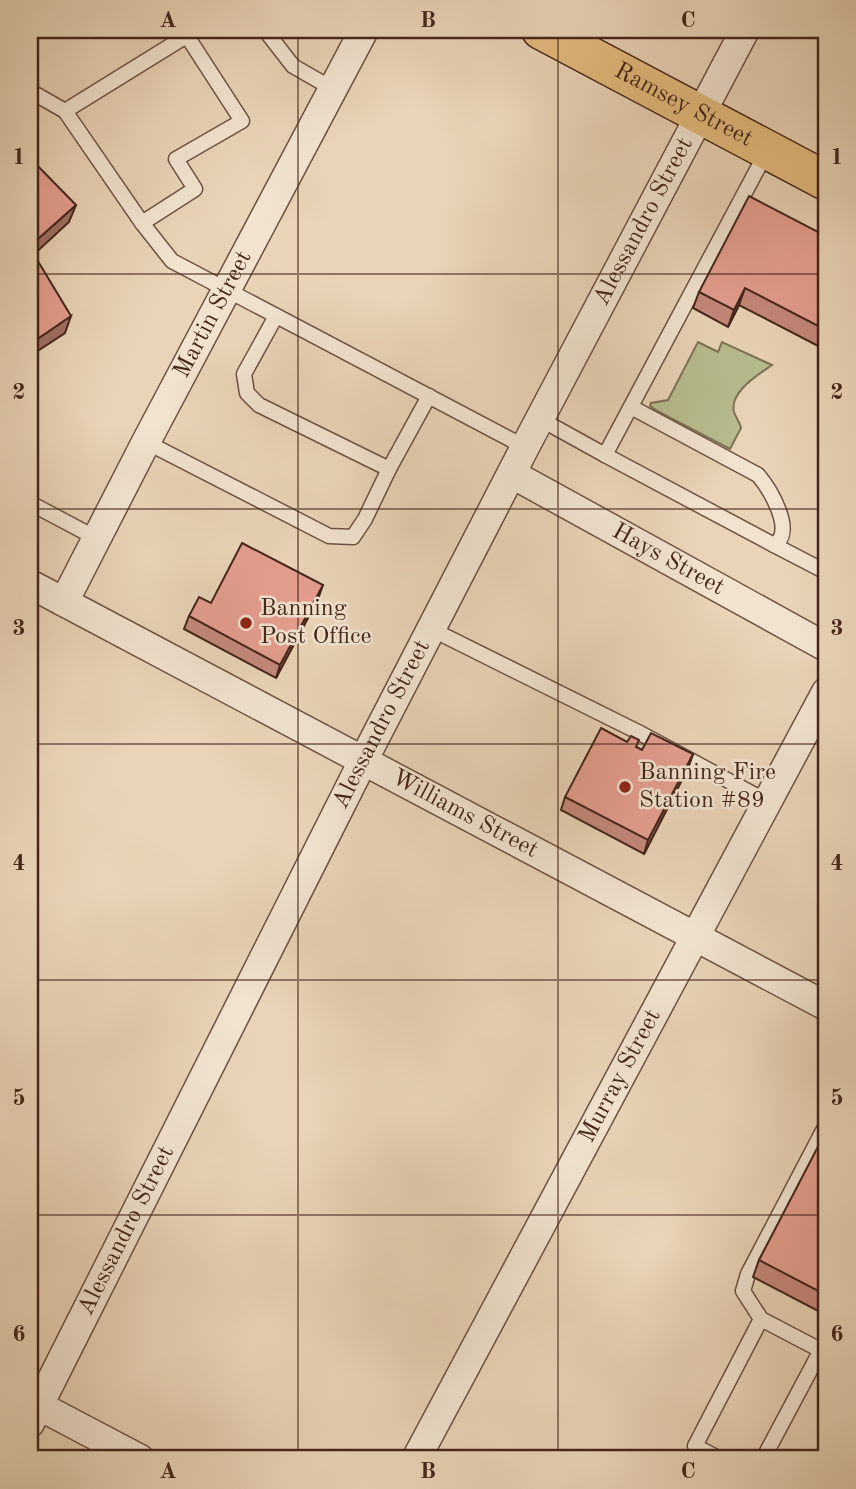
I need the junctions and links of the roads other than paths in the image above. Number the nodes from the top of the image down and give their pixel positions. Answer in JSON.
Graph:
{"nodes":[{"id":1,"x":265,"y":30,"type":"edge"},
{"id":2,"x":365,"y":30,"type":"edge"},
{"id":3,"x":541,"y":30,"type":"edge"},
{"id":4,"x":745,"y":30,"type":"edge"},
{"id":5,"x":192,"y":33,"type":"edge"},
{"id":6,"x":333,"y":89,"type":"junction"},
{"id":7,"x":30,"y":91,"type":"edge"},
{"id":8,"x":65,"y":111,"type":"junction"},
{"id":9,"x":699,"y":114,"type":"junction"},
{"id":10,"x":767,"y":150,"type":"junction"},
{"id":11,"x":826,"y":181,"type":"edge"},
{"id":12,"x":142,"y":223,"type":"junction"},
{"id":13,"x":226,"y":290,"type":"junction"},
{"id":14,"x":276,"y":316,"type":"junction"},
{"id":15,"x":429,"y":396,"type":"junction"},
{"id":16,"x":631,"y":407,"type":"junction"},
{"id":17,"x":540,"y":419,"type":"junction"},
{"id":18,"x":146,"y":442,"type":"junction"},
{"id":19,"x":525,"y":447,"type":"junction"},
{"id":20,"x":605,"y":455,"type":"junction"},
{"id":21,"x":389,"y":469,"type":"junction"},
{"id":22,"x":512,"y":474,"type":"junction"},
{"id":23,"x":30,"y":503,"type":"edge"},
{"id":24,"x":96,"y":538,"type":"junction"},
{"id":25,"x":774,"y":545,"type":"junction"},
{"id":26,"x":826,"y":572,"type":"edge"},
{"id":27,"x":30,"y":584,"type":"edge"},
{"id":28,"x":64,"y":602,"type":"junction"},
{"id":29,"x":431,"y":629,"type":"junction"},
{"id":30,"x":826,"y":647,"type":"edge"},
{"id":31,"x":826,"y":692,"type":"edge"},
{"id":32,"x":363,"y":761,"type":"junction"},
{"id":33,"x":768,"y":802,"type":"junction"},
{"id":34,"x":695,"y":937,"type":"junction"},
{"id":35,"x":826,"y":1006,"type":"edge"},
{"id":36,"x":826,"y":1125,"type":"edge"},
{"id":37,"x":761,"y":1319,"type":"junction"},
{"id":38,"x":824,"y":1351,"type":"edge"},
{"id":39,"x":33,"y":1410,"type":"edge"},
{"id":40,"x":140,"y":1459,"type":"edge"},
{"id":41,"x":416,"y":1459,"type":"edge"},
{"id":42,"x":720,"y":1459,"type":"edge"},
{"id":43,"x":763,"y":1459,"type":"edge"}],
"edges":[{"from":1,"to":6,"type":"lane"},
{"from":2,"to":6,"type":"street","name":"Martin Street"},
{"from":3,"to":9,"type":"main road","name":"Ramsey Street"},
{"from":4,"to":9,"type":"street","name":"Alessandro Street"},
{"from":5,"to":8,"type":"lane"},
{"from":5,"to":12,"type":"lane"},
{"from":6,"to":13,"type":"street","name":"Martin Street"},
{"from":7,"to":8,"type":"lane"},
{"from":8,"to":12,"type":"lane"},
{"from":9,"to":10,"type":"main road","name":"Ramsey Street"},
{"from":9,"to":17,"type":"street","name":"Alessandro Street"},
{"from":10,"to":11,"type":"main road","name":"Ramsey Street"},
{"from":10,"to":16,"type":"lane"},
{"from":12,"to":13,"type":"lane"},
{"from":13,"to":14,"type":"lane"},
{"from":13,"to":18,"type":"street","name":"Martin Street"},
{"from":14,"to":15,"type":"lane"},
{"from":14,"to":21,"type":"lane"},
{"from":15,"to":19,"type":"lane"},
{"from":15,"to":21,"type":"lane"},
{"from":16,"to":20,"type":"lane"},
{"from":16,"to":25,"type":"lane"},
{"from":17,"to":19,"type":"street","name":"Alessandro Street"},
{"from":17,"to":20,"type":"lane"},
{"from":18,"to":21,"type":"lane"},
{"from":18,"to":24,"type":"street","name":"Martin Street"},
{"from":19,"to":22,"type":"street","name":"Alessandro Street"},
{"from":20,"to":25,"type":"lane"},
{"from":22,"to":29,"type":"street","name":"Alessandro Street"},
{"from":22,"to":30,"type":"street","name":"Hays Street"},
{"from":23,"to":24,"type":"lane"},
{"from":24,"to":28,"type":"street","name":"Martin Street"},
{"from":25,"to":26,"type":"lane"},
{"from":27,"to":28,"type":"street","name":"Williams Street"},
{"from":28,"to":32,"type":"street","name":"Williams Street"},
{"from":29,"to":32,"type":"street","name":"Alessandro Street"},
{"from":29,"to":33,"type":"lane"},
{"from":31,"to":33,"type":"street","name":"Murray Street"},
{"from":32,"to":34,"type":"street","name":"Williams Street"},
{"from":32,"to":39,"type":"street","name":"Alessandro Street"},
{"from":33,"to":34,"type":"street","name":"Murray Street"},
{"from":34,"to":35,"type":"street","name":"Williams Street"},
{"from":34,"to":41,"type":"street","name":"Murray Street"},
{"from":36,"to":37,"type":"lane"},
{"from":37,"to":38,"type":"lane"},
{"from":37,"to":42,"type":"lane"},
{"from":38,"to":43,"type":"lane"},
{"from":39,"to":40,"type":"street"}]}
